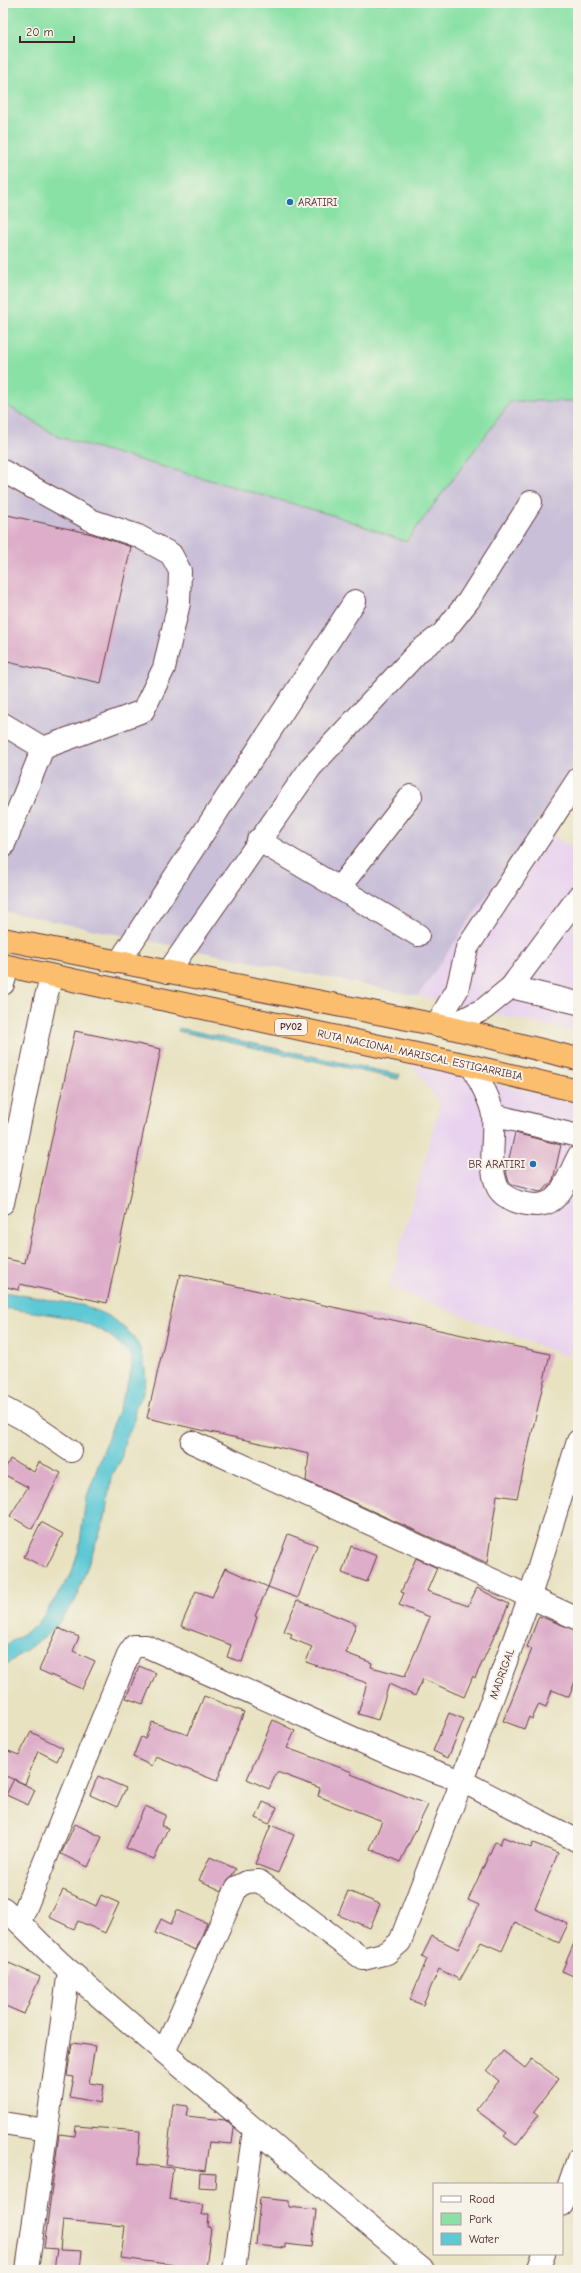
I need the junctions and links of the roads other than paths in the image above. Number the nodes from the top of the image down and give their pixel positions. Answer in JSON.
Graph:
{"nodes":[{"id":1,"x":3,"y":471,"type":"edge"},
{"id":2,"x":531,"y":502,"type":"dead end"},
{"id":3,"x":355,"y":601,"type":"dead end"},
{"id":4,"x":3,"y":724,"type":"edge"},
{"id":5,"x":43,"y":748,"type":"junction"},
{"id":6,"x":578,"y":779,"type":"edge"},
{"id":7,"x":411,"y":796,"type":"dead end"},
{"id":8,"x":258,"y":840,"type":"junction"},
{"id":9,"x":3,"y":847,"type":"edge"},
{"id":10,"x":339,"y":888,"type":"junction"},
{"id":11,"x":578,"y":897,"type":"edge"},
{"id":12,"x":418,"y":935,"type":"dead end"},
{"id":13,"x":3,"y":939,"type":"edge"},
{"id":14,"x":119,"y":962,"type":"junction"},
{"id":15,"x":5,"y":972,"type":"edge"},
{"id":16,"x":168,"y":972,"type":"junction"},
{"id":17,"x":52,"y":976,"type":"junction"},
{"id":18,"x":511,"y":987,"type":"junction"},
{"id":19,"x":578,"y":1003,"type":"edge"},
{"id":20,"x":442,"y":1026,"type":"junction"},
{"id":21,"x":578,"y":1059,"type":"edge"},
{"id":22,"x":472,"y":1066,"type":"junction"},
{"id":23,"x":578,"y":1091,"type":"edge"},
{"id":24,"x":493,"y":1115,"type":"junction"},
{"id":25,"x":578,"y":1136,"type":"edge"},
{"id":26,"x":578,"y":1156,"type":"edge"},
{"id":27,"x":3,"y":1203,"type":"edge"},
{"id":28,"x":3,"y":1408,"type":"edge"},
{"id":29,"x":578,"y":1441,"type":"edge"},
{"id":30,"x":192,"y":1442,"type":"dead end"},
{"id":31,"x":71,"y":1451,"type":"dead end"},
{"id":32,"x":530,"y":1596,"type":"junction"},
{"id":33,"x":578,"y":1619,"type":"edge"},
{"id":34,"x":462,"y":1781,"type":"junction"},
{"id":35,"x":578,"y":1841,"type":"edge"},
{"id":36,"x":3,"y":1908,"type":"edge"},
{"id":37,"x":20,"y":1922,"type":"junction"},
{"id":38,"x":69,"y":1971,"type":"junction"},
{"id":39,"x":164,"y":2052,"type":"junction"},
{"id":40,"x":3,"y":2123,"type":"edge"},
{"id":41,"x":46,"y":2130,"type":"junction"},
{"id":42,"x":254,"y":2130,"type":"junction"},
{"id":43,"x":578,"y":2159,"type":"edge"},
{"id":44,"x":563,"y":2202,"type":"edge"},
{"id":45,"x":544,"y":2255,"type":"edge"},
{"id":46,"x":27,"y":2270,"type":"edge"},
{"id":47,"x":234,"y":2270,"type":"edge"},
{"id":48,"x":423,"y":2270,"type":"edge"},
{"id":49,"x":538,"y":2270,"type":"edge"}],
"edges":[{"from":1,"to":5,"type":"street"},
{"from":2,"to":8,"type":"street"},
{"from":3,"to":14,"type":"street"},
{"from":4,"to":5,"type":"street"},
{"from":5,"to":9,"type":"street"},
{"from":6,"to":20,"type":"street"},
{"from":7,"to":10,"type":"street"},
{"from":8,"to":10,"type":"street"},
{"from":8,"to":16,"type":"street"},
{"from":10,"to":12,"type":"street"},
{"from":11,"to":18,"type":"street"},
{"from":13,"to":14,"type":"highway"},
{"from":14,"to":16,"type":"highway"},
{"from":15,"to":17,"type":"highway","name":"RUTA NACIONAL MARISCAL ESTIGARRIBIA","number":"PY02"},
{"from":16,"to":20,"type":"highway"},
{"from":17,"to":22,"type":"highway","name":"RUTA NACIONAL MARISCAL ESTIGARRIBIA","number":"PY02"},
{"from":17,"to":27,"type":"street"},
{"from":18,"to":19,"type":"street"},
{"from":18,"to":20,"type":"street"},
{"from":20,"to":21,"type":"highway"},
{"from":22,"to":23,"type":"highway","name":"RUTA NACIONAL MARISCAL ESTIGARRIBIA","number":"PY02"},
{"from":22,"to":24,"type":"street"},
{"from":24,"to":25,"type":"street"},
{"from":24,"to":26,"type":"street"},
{"from":28,"to":31,"type":"street"},
{"from":29,"to":32,"type":"street","name":"MADRIGAL"},
{"from":30,"to":32,"type":"street"},
{"from":32,"to":33,"type":"street"},
{"from":32,"to":34,"type":"street","name":"MADRIGAL"},
{"from":34,"to":35,"type":"street"},
{"from":34,"to":37,"type":"street"},
{"from":34,"to":39,"type":"street","name":"MADRIGAL"},
{"from":36,"to":37,"type":"street"},
{"from":37,"to":38,"type":"street"},
{"from":38,"to":39,"type":"street"},
{"from":38,"to":41,"type":"street"},
{"from":39,"to":42,"type":"street"},
{"from":40,"to":41,"type":"street"},
{"from":41,"to":46,"type":"street"},
{"from":42,"to":47,"type":"street"},
{"from":42,"to":48,"type":"street"},
{"from":43,"to":44,"type":"street"},
{"from":45,"to":49,"type":"street"}]}
